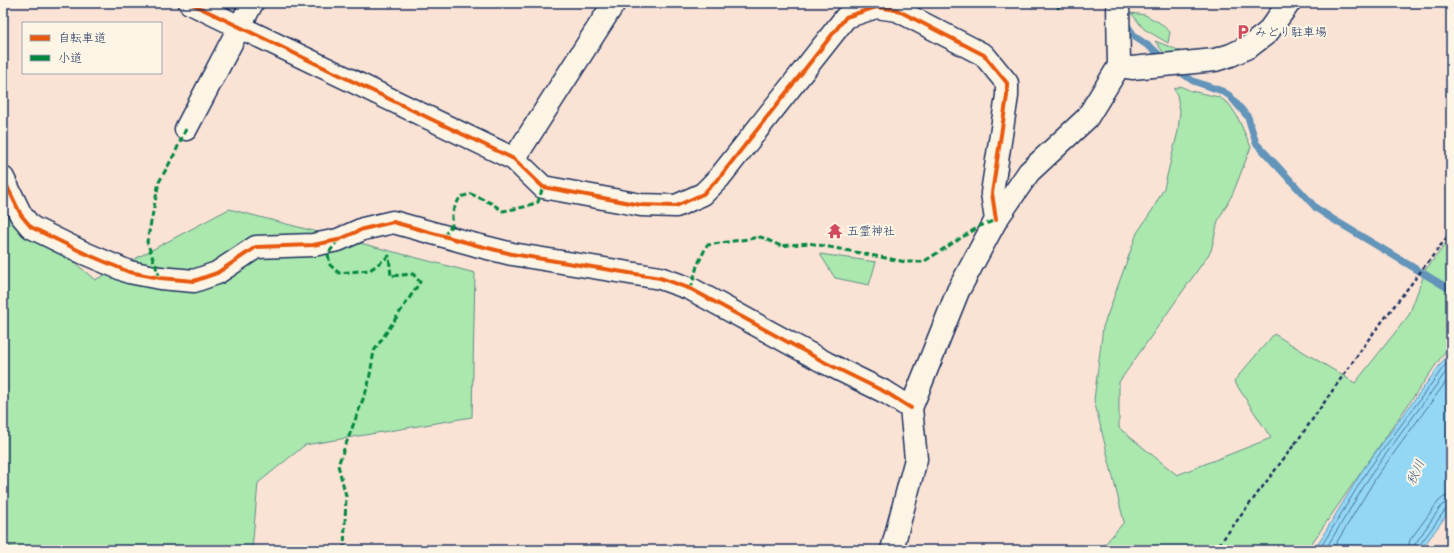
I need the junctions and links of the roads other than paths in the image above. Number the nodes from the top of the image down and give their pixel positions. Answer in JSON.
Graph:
{"nodes":[{"id":1,"x":190,"y":3,"type":"edge"},
{"id":2,"x":252,"y":3,"type":"edge"},
{"id":3,"x":614,"y":3,"type":"edge"},
{"id":4,"x":1118,"y":3,"type":"edge"},
{"id":5,"x":1289,"y":3,"type":"edge"},
{"id":6,"x":240,"y":26,"type":"junction"},
{"id":7,"x":1119,"y":66,"type":"junction"},
{"id":8,"x":186,"y":129,"type":"dead end"},
{"id":9,"x":514,"y":159,"type":"junction"},
{"id":10,"x":3,"y":178,"type":"edge"},
{"id":11,"x":996,"y":220,"type":"junction"},
{"id":12,"x":911,"y":408,"type":"junction"},
{"id":13,"x":892,"y":550,"type":"edge"}],
"edges":[{"from":1,"to":6,"type":"street"},
{"from":2,"to":6,"type":"street"},
{"from":3,"to":9,"type":"street"},
{"from":4,"to":7,"type":"street"},
{"from":5,"to":7,"type":"street"},
{"from":6,"to":8,"type":"street"},
{"from":6,"to":9,"type":"street"},
{"from":7,"to":11,"type":"street"},
{"from":9,"to":11,"type":"street"},
{"from":10,"to":12,"type":"street"},
{"from":11,"to":12,"type":"street"},
{"from":12,"to":13,"type":"street"}]}
